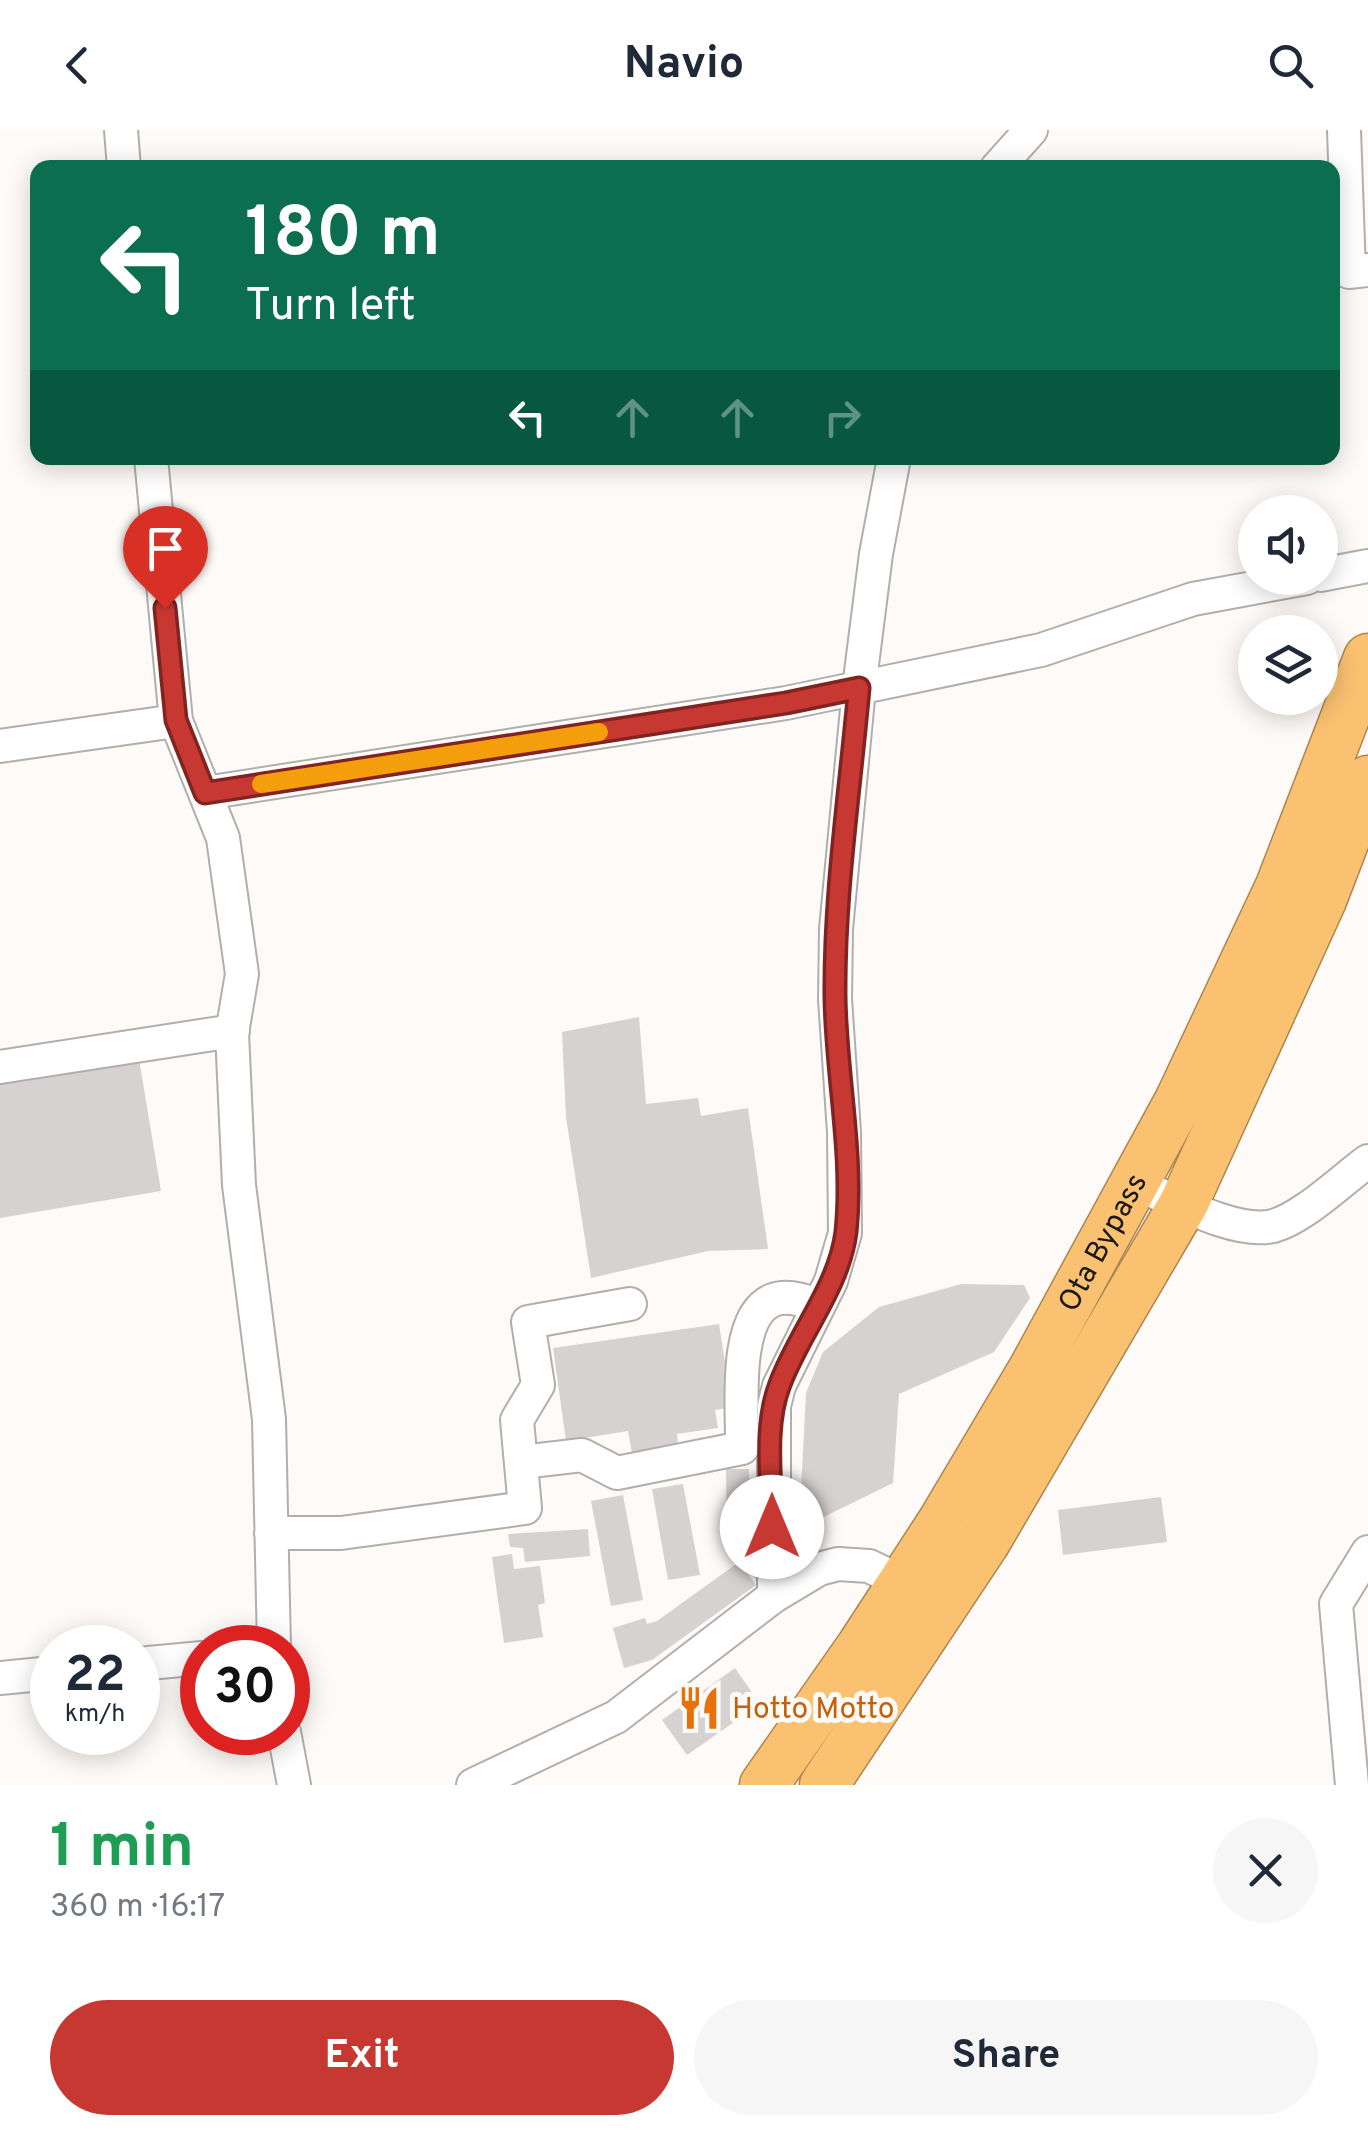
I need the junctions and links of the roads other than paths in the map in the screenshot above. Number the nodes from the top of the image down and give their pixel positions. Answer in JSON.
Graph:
{"nodes":[{"id":1,"x":120,"y":130,"type":"edge"},
{"id":2,"x":1030,"y":130,"type":"edge"},
{"id":3,"x":1344,"y":130,"type":"edge"},
{"id":4,"x":123,"y":160,"type":"edge"},
{"id":5,"x":1004,"y":160,"type":"edge"},
{"id":6,"x":1368,"y":270,"type":"edge"},
{"id":7,"x":152,"y":465,"type":"edge"},
{"id":8,"x":893,"y":465,"type":"edge"},
{"id":9,"x":1368,"y":566,"type":"edge"},
{"id":10,"x":1338,"y":572,"type":"edge"},
{"id":11,"x":1238,"y":591,"type":"edge"},
{"id":12,"x":1368,"y":658,"type":"edge"},
{"id":13,"x":859,"y":688,"type":"junction"},
{"id":14,"x":176,"y":720,"type":"junction"},
{"id":15,"x":0,"y":746,"type":"edge"},
{"id":16,"x":1368,"y":780,"type":"edge"},
{"id":17,"x":205,"y":793,"type":"junction"},
{"id":18,"x":232,"y":1031,"type":"junction"},
{"id":19,"x":0,"y":1068,"type":"edge"},
{"id":20,"x":1368,"y":1161,"type":"edge"},
{"id":21,"x":1134,"y":1183,"type":"junction"},
{"id":22,"x":1184,"y":1203,"type":"junction"},
{"id":23,"x":630,"y":1304,"type":"dead end"},
{"id":24,"x":820,"y":1305,"type":"junction"},
{"id":25,"x":522,"y":1462,"type":"junction"},
{"id":26,"x":272,"y":1533,"type":"junction"},
{"id":27,"x":1368,"y":1552,"type":"edge"},
{"id":28,"x":903,"y":1580,"type":"junction"},
{"id":29,"x":774,"y":1596,"type":"junction"},
{"id":30,"x":943,"y":1605,"type":"junction"},
{"id":31,"x":274,"y":1625,"type":"edge"},
{"id":32,"x":30,"y":1675,"type":"edge"},
{"id":33,"x":0,"y":1678,"type":"edge"},
{"id":34,"x":288,"y":1755,"type":"edge"},
{"id":35,"x":294,"y":1785,"type":"edge"},
{"id":36,"x":474,"y":1785,"type":"edge"},
{"id":37,"x":764,"y":1785,"type":"edge"},
{"id":38,"x":824,"y":1785,"type":"edge"},
{"id":39,"x":1352,"y":1785,"type":"edge"}],
"edges":[{"from":1,"to":4,"type":"street"},
{"from":2,"to":5,"type":"street"},
{"from":3,"to":6,"type":"street"},
{"from":7,"to":14,"type":"street"},
{"from":8,"to":13,"type":"street"},
{"from":9,"to":10,"type":"street"},
{"from":11,"to":13,"type":"street"},
{"from":12,"to":21,"type":"highway","name":"Ota Bypass"},
{"from":13,"to":17,"type":"street"},
{"from":13,"to":24,"type":"street"},
{"from":14,"to":15,"type":"street"},
{"from":14,"to":17,"type":"street"},
{"from":16,"to":22,"type":"highway","name":"Ota Bypass"},
{"from":17,"to":18,"type":"street"},
{"from":18,"to":19,"type":"street"},
{"from":18,"to":26,"type":"street"},
{"from":20,"to":22,"type":"street"},
{"from":21,"to":22,"type":"street"},
{"from":21,"to":28,"type":"highway","name":"Ota Bypass"},
{"from":22,"to":30,"type":"highway","name":"Ota Bypass"},
{"from":23,"to":25,"type":"street"},
{"from":24,"to":25,"type":"street"},
{"from":24,"to":29,"type":"street"},
{"from":25,"to":26,"type":"street"},
{"from":26,"to":31,"type":"street"},
{"from":27,"to":39,"type":"street"},
{"from":28,"to":29,"type":"street"},
{"from":28,"to":30,"type":"street"},
{"from":28,"to":37,"type":"highway","name":"Ota Bypass"},
{"from":29,"to":36,"type":"street"},
{"from":30,"to":38,"type":"highway","name":"Ota Bypass"},
{"from":32,"to":33,"type":"street"},
{"from":34,"to":35,"type":"street"}]}
